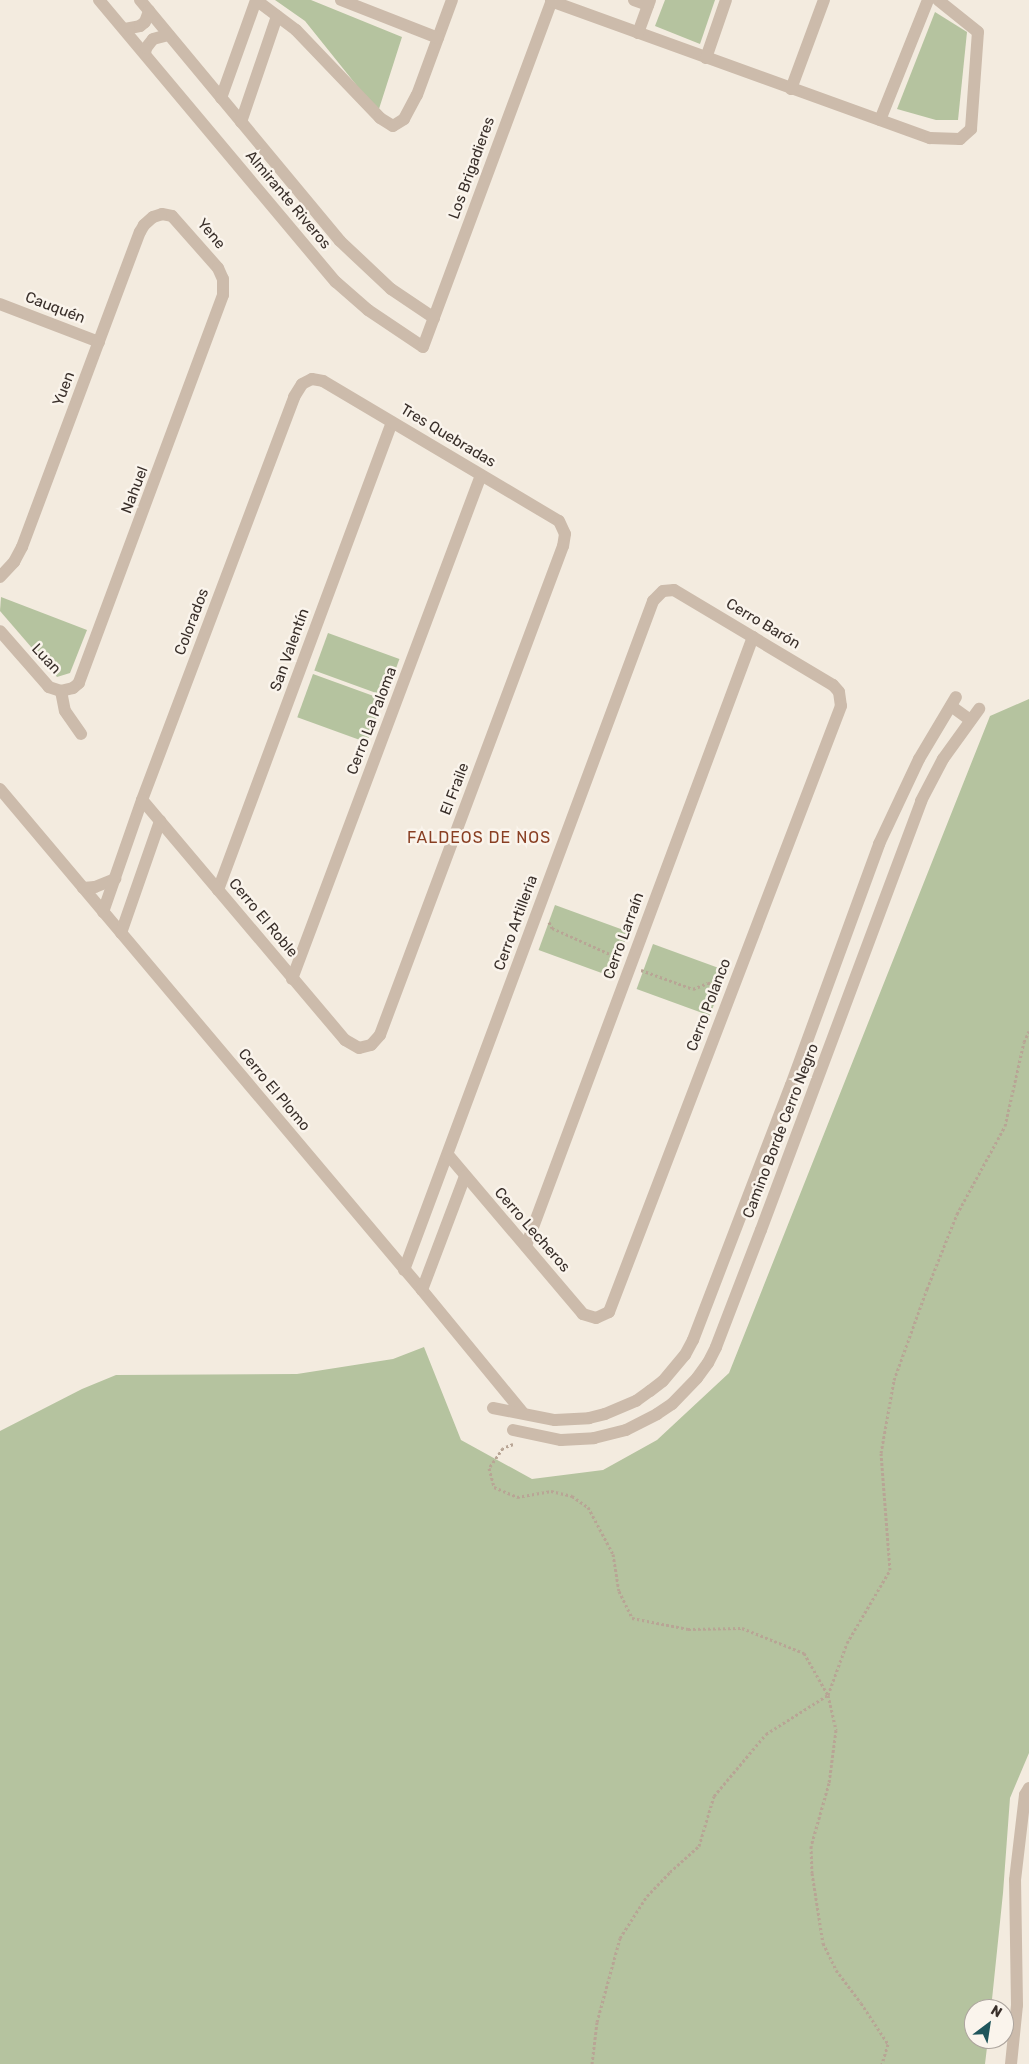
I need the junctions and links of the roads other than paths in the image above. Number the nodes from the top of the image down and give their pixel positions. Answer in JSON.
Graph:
{"nodes":[{"id":1,"x":99,"y":0,"type":"edge"},
{"id":2,"x":140,"y":0,"type":"edge"},
{"id":3,"x":256,"y":0,"type":"edge"},
{"id":4,"x":341,"y":0,"type":"edge"},
{"id":5,"x":452,"y":0,"type":"edge"},
{"id":6,"x":634,"y":0,"type":"edge"},
{"id":7,"x":726,"y":0,"type":"edge"},
{"id":8,"x":824,"y":0,"type":"edge"},
{"id":9,"x":928,"y":0,"type":"edge"},
{"id":10,"x":938,"y":0,"type":"edge"},
{"id":11,"x":552,"y":1,"type":"edge"},
{"id":12,"x":649,"y":3,"type":"edge"},
{"id":13,"x":149,"y":11,"type":"junction"},
{"id":14,"x":277,"y":16,"type":"junction"},
{"id":15,"x":124,"y":30,"type":"junction"},
{"id":16,"x":638,"y":33,"type":"junction"},
{"id":17,"x":168,"y":35,"type":"junction"},
{"id":18,"x":438,"y":38,"type":"junction"},
{"id":19,"x":145,"y":54,"type":"junction"},
{"id":20,"x":706,"y":58,"type":"junction"},
{"id":21,"x":792,"y":89,"type":"junction"},
{"id":22,"x":221,"y":98,"type":"junction"},
{"id":23,"x":880,"y":120,"type":"junction"},
{"id":24,"x":241,"y":122,"type":"junction"},
{"id":25,"x":158,"y":215,"type":"joint"},
{"id":26,"x":224,"y":289,"type":"joint"},
{"id":27,"x":1,"y":307,"type":"edge"},
{"id":28,"x":434,"y":318,"type":"junction"},
{"id":29,"x":99,"y":342,"type":"junction"},
{"id":30,"x":423,"y":347,"type":"joint"},
{"id":31,"x":307,"y":381,"type":"joint"},
{"id":32,"x":392,"y":422,"type":"junction"},
{"id":33,"x":482,"y":475,"type":"junction"},
{"id":34,"x":565,"y":534,"type":"joint"},
{"id":35,"x":0,"y":577,"type":"edge"},
{"id":36,"x":663,"y":591,"type":"joint"},
{"id":37,"x":0,"y":631,"type":"edge"},
{"id":38,"x":753,"y":637,"type":"junction"},
{"id":39,"x":61,"y":691,"type":"junction"},
{"id":40,"x":840,"y":696,"type":"joint"},
{"id":41,"x":979,"y":709,"type":"dead end"},
{"id":42,"x":970,"y":720,"type":"junction"},
{"id":43,"x":81,"y":734,"type":"dead end"},
{"id":44,"x":0,"y":789,"type":"edge"},
{"id":45,"x":142,"y":800,"type":"junction"},
{"id":46,"x":160,"y":821,"type":"junction"},
{"id":47,"x":115,"y":879,"type":"junction"},
{"id":48,"x":83,"y":888,"type":"junction"},
{"id":49,"x":218,"y":890,"type":"junction"},
{"id":50,"x":103,"y":912,"type":"junction"},
{"id":51,"x":121,"y":933,"type":"junction"},
{"id":52,"x":292,"y":979,"type":"junction"},
{"id":53,"x":364,"y":1048,"type":"joint"},
{"id":54,"x":448,"y":1156,"type":"junction"},
{"id":55,"x":465,"y":1176,"type":"junction"},
{"id":56,"x":526,"y":1246,"type":"junction"},
{"id":57,"x":404,"y":1270,"type":"junction"},
{"id":58,"x":422,"y":1290,"type":"junction"},
{"id":59,"x":596,"y":1318,"type":"joint"},
{"id":60,"x":493,"y":1408,"type":"dead end"},
{"id":61,"x":523,"y":1413,"type":"junction"},
{"id":62,"x":513,"y":1430,"type":"dead end"},
{"id":63,"x":1029,"y":1788,"type":"edge"},
{"id":64,"x":1011,"y":2064,"type":"edge"}],
"edges":[{"from":1,"to":15,"type":"street","name":"Almirante Riveros"},
{"from":2,"to":13,"type":"street","name":"Almirante Riveros"},
{"from":3,"to":14,"type":"street"},
{"from":3,"to":22,"type":"street"},
{"from":4,"to":18,"type":"street"},
{"from":5,"to":18,"type":"street"},
{"from":6,"to":12,"type":"street"},
{"from":7,"to":20,"type":"street"},
{"from":8,"to":21,"type":"street"},
{"from":9,"to":23,"type":"street"},
{"from":10,"to":23,"type":"street"},
{"from":11,"to":16,"type":"street"},
{"from":11,"to":28,"type":"street","name":"Los Brigadieres"},
{"from":12,"to":16,"type":"street"},
{"from":13,"to":15,"type":"street"},
{"from":13,"to":17,"type":"street","name":"Almirante Riveros"},
{"from":14,"to":18,"type":"street"},
{"from":14,"to":24,"type":"street"},
{"from":15,"to":19,"type":"street","name":"Almirante Riveros"},
{"from":16,"to":20,"type":"street"},
{"from":17,"to":19,"type":"street"},
{"from":17,"to":22,"type":"street","name":"Almirante Riveros"},
{"from":19,"to":30,"type":"street","name":"Almirante Riveros"},
{"from":20,"to":21,"type":"street"},
{"from":21,"to":23,"type":"street"},
{"from":22,"to":24,"type":"street","name":"Almirante Riveros"},
{"from":24,"to":28,"type":"street","name":"Almirante Riveros"},
{"from":25,"to":26,"type":"street","name":"Yene"},
{"from":25,"to":29,"type":"street","name":"Yuen"},
{"from":26,"to":39,"type":"street","name":"Nahuel"},
{"from":27,"to":29,"type":"street","name":"Cauquén"},
{"from":28,"to":30,"type":"street","name":"Los Brigadieres"},
{"from":29,"to":35,"type":"street","name":"Yuen"},
{"from":31,"to":32,"type":"street","name":"Tres Quebradas"},
{"from":31,"to":45,"type":"street","name":"Colorados"},
{"from":32,"to":33,"type":"street","name":"Tres Quebradas"},
{"from":32,"to":49,"type":"street","name":"San Valentín"},
{"from":33,"to":34,"type":"street","name":"Tres Quebradas"},
{"from":33,"to":52,"type":"street","name":"Cerro La Paloma"},
{"from":34,"to":53,"type":"street","name":"El Fraile"},
{"from":36,"to":38,"type":"street","name":"Cerro Barón"},
{"from":36,"to":54,"type":"street","name":"Cerro Artilleria"},
{"from":37,"to":39,"type":"street","name":"Luan"},
{"from":38,"to":40,"type":"street","name":"Cerro Barón"},
{"from":38,"to":56,"type":"street","name":"Cerro Larraín"},
{"from":39,"to":43,"type":"street","name":"Luan"},
{"from":40,"to":59,"type":"street","name":"Cerro Polanco"},
{"from":41,"to":42,"type":"street","name":"Camino Borde Cerro Negro"},
{"from":42,"to":61,"type":"street","name":"Camino Borde Cerro Negro"},
{"from":42,"to":62,"type":"street","name":"Camino Borde Cerro Negro"},
{"from":44,"to":48,"type":"street","name":"Cerro El Plomo"},
{"from":45,"to":46,"type":"street","name":"Cerro El Roble"},
{"from":45,"to":47,"type":"street","name":"Colorados"},
{"from":46,"to":49,"type":"street","name":"Cerro El Roble"},
{"from":46,"to":51,"type":"street"},
{"from":47,"to":48,"type":"street"},
{"from":47,"to":50,"type":"street","name":"Colorados"},
{"from":48,"to":50,"type":"street","name":"Cerro El Plomo"},
{"from":49,"to":52,"type":"street","name":"Cerro El Roble"},
{"from":50,"to":51,"type":"street","name":"Cerro El Plomo"},
{"from":51,"to":57,"type":"street","name":"Cerro El Plomo"},
{"from":52,"to":53,"type":"street","name":"Cerro El Roble"},
{"from":54,"to":55,"type":"street","name":"Cerro Lecheros"},
{"from":54,"to":57,"type":"street","name":"Cerro Artilleria"},
{"from":55,"to":56,"type":"street","name":"Cerro Lecheros"},
{"from":55,"to":58,"type":"street"},
{"from":56,"to":59,"type":"street","name":"Cerro Lecheros"},
{"from":57,"to":58,"type":"street","name":"Cerro El Plomo"},
{"from":58,"to":61,"type":"street","name":"Cerro El Plomo"},
{"from":60,"to":61,"type":"street","name":"Camino Borde Cerro Negro"},
{"from":63,"to":64,"type":"street"}]}
